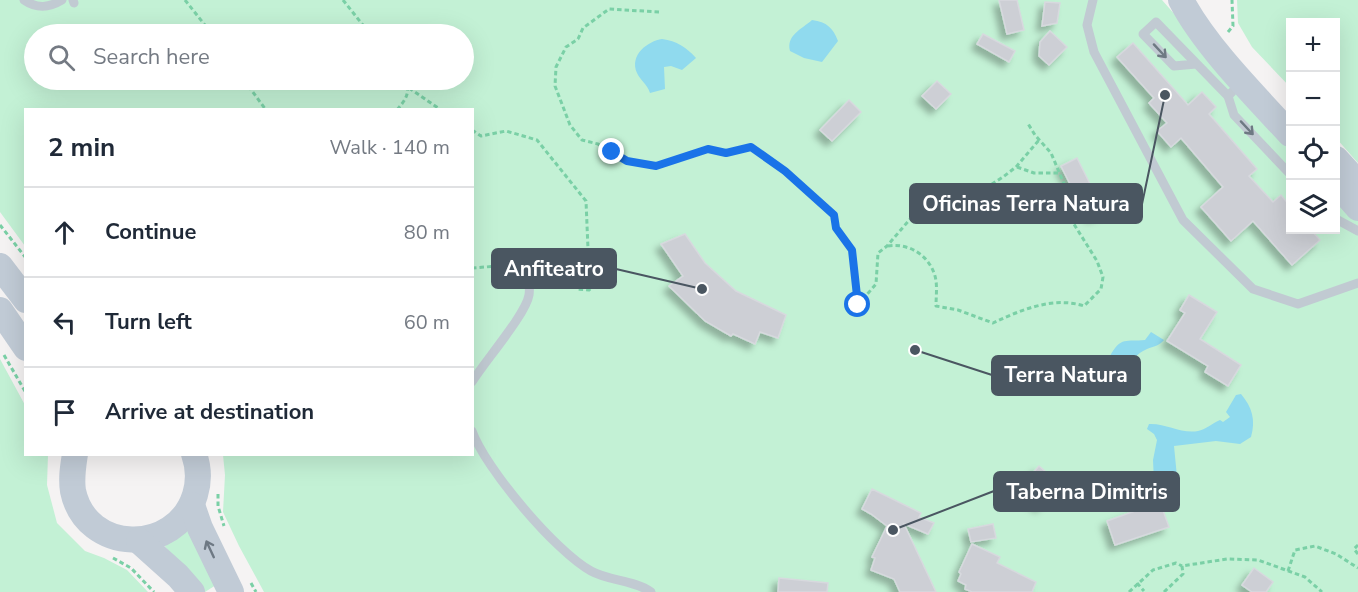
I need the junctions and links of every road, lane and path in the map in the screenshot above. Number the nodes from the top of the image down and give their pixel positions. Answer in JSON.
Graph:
{"nodes":[{"id":1,"x":24,"y":0,"type":"edge"},
{"id":2,"x":62,"y":0,"type":"edge"},
{"id":3,"x":185,"y":0,"type":"edge"},
{"id":4,"x":343,"y":0,"type":"edge"},
{"id":5,"x":1093,"y":0,"type":"edge"},
{"id":6,"x":1181,"y":0,"type":"edge"},
{"id":7,"x":1197,"y":0,"type":"edge"},
{"id":8,"x":1232,"y":0,"type":"edge"},
{"id":9,"x":659,"y":12,"type":"dead end"},
{"id":10,"x":204,"y":24,"type":"edge"},
{"id":11,"x":362,"y":24,"type":"edge"},
{"id":12,"x":1224,"y":36,"type":"junction"},
{"id":13,"x":1197,"y":64,"type":"junction"},
{"id":14,"x":1235,"y":88,"type":"junction"},
{"id":15,"x":251,"y":90,"type":"edge"},
{"id":16,"x":408,"y":90,"type":"edge"},
{"id":17,"x":411,"y":90,"type":"edge"},
{"id":18,"x":1286,"y":106,"type":"edge"},
{"id":19,"x":265,"y":108,"type":"edge"},
{"id":20,"x":399,"y":108,"type":"edge"},
{"id":21,"x":438,"y":108,"type":"edge"},
{"id":22,"x":1027,"y":122,"type":"dead end"},
{"id":23,"x":474,"y":131,"type":"edge"},
{"id":24,"x":1286,"y":131,"type":"edge"},
{"id":25,"x":1039,"y":140,"type":"junction"},
{"id":26,"x":1340,"y":164,"type":"edge"},
{"id":27,"x":1016,"y":167,"type":"junction"},
{"id":28,"x":1286,"y":170,"type":"edge"},
{"id":29,"x":1059,"y":172,"type":"junction"},
{"id":30,"x":1358,"y":183,"type":"edge"},
{"id":31,"x":1340,"y":188,"type":"edge"},
{"id":32,"x":1358,"y":208,"type":"edge"},
{"id":33,"x":1340,"y":222,"type":"edge"},
{"id":34,"x":0,"y":225,"type":"edge"},
{"id":35,"x":1358,"y":231,"type":"edge"},
{"id":36,"x":886,"y":246,"type":"junction"},
{"id":37,"x":24,"y":255,"type":"edge"},
{"id":38,"x":584,"y":259,"type":"junction"},
{"id":39,"x":546,"y":262,"type":"dead end"},
{"id":40,"x":513,"y":265,"type":"dead end"},
{"id":41,"x":0,"y":266,"type":"edge"},
{"id":42,"x":474,"y":268,"type":"edge"},
{"id":43,"x":612,"y":270,"type":"dead end"},
{"id":44,"x":529,"y":276,"type":"dead end"},
{"id":45,"x":1358,"y":283,"type":"edge"},
{"id":46,"x":24,"y":297,"type":"edge"},
{"id":47,"x":0,"y":310,"type":"edge"},
{"id":48,"x":24,"y":345,"type":"edge"},
{"id":49,"x":0,"y":348,"type":"edge"},
{"id":50,"x":474,"y":379,"type":"edge"},
{"id":51,"x":24,"y":390,"type":"edge"},
{"id":52,"x":474,"y":436,"type":"edge"},
{"id":53,"x":75,"y":456,"type":"edge"},
{"id":54,"x":194,"y":456,"type":"edge"},
{"id":55,"x":217,"y":485,"type":"dead end"},
{"id":56,"x":192,"y":504,"type":"junction"},
{"id":57,"x":227,"y":534,"type":"dead end"},
{"id":58,"x":139,"y":541,"type":"junction"},
{"id":59,"x":1358,"y":545,"type":"edge"},
{"id":60,"x":1358,"y":554,"type":"edge"},
{"id":61,"x":1182,"y":566,"type":"junction"},
{"id":62,"x":1358,"y":568,"type":"edge"},
{"id":63,"x":1288,"y":571,"type":"junction"},
{"id":64,"x":1137,"y":583,"type":"junction"},
{"id":65,"x":240,"y":587,"type":"edge"},
{"id":66,"x":192,"y":592,"type":"edge"},
{"id":67,"x":256,"y":592,"type":"edge"},
{"id":68,"x":651,"y":592,"type":"edge"},
{"id":69,"x":1129,"y":592,"type":"edge"},
{"id":70,"x":1144,"y":592,"type":"edge"},
{"id":71,"x":1149,"y":592,"type":"edge"},
{"id":72,"x":1164,"y":592,"type":"edge"},
{"id":73,"x":1322,"y":592,"type":"edge"}],
"edges":[{"from":1,"to":2,"type":"lane"},
{"from":3,"to":10,"type":"path"},
{"from":4,"to":11,"type":"path"},
{"from":5,"to":45,"type":"lane"},
{"from":6,"to":14,"type":"main road"},
{"from":7,"to":12,"type":"main road"},
{"from":8,"to":12,"type":"path"},
{"from":9,"to":36,"type":"path"},
{"from":12,"to":18,"type":"main road"},
{"from":13,"to":13,"type":"lane","one_way":true},
{"from":13,"to":14,"type":"lane"},
{"from":14,"to":24,"type":"main road"},
{"from":14,"to":28,"type":"lane","one_way":true},
{"from":15,"to":19,"type":"path"},
{"from":16,"to":20,"type":"path"},
{"from":17,"to":21,"type":"path"},
{"from":22,"to":25,"type":"path"},
{"from":23,"to":38,"type":"path"},
{"from":25,"to":27,"type":"path"},
{"from":25,"to":29,"type":"path"},
{"from":26,"to":30,"type":"main road"},
{"from":27,"to":29,"type":"path"},
{"from":27,"to":36,"type":"path"},
{"from":29,"to":36,"type":"path"},
{"from":31,"to":32,"type":"main road"},
{"from":33,"to":35,"type":"lane"},
{"from":34,"to":37,"type":"path"},
{"from":38,"to":39,"type":"path"},
{"from":38,"to":43,"type":"path"},
{"from":40,"to":42,"type":"path"},
{"from":41,"to":46,"type":"main road"},
{"from":44,"to":50,"type":"lane"},
{"from":47,"to":48,"type":"main road"},
{"from":49,"to":51,"type":"path"},
{"from":52,"to":68,"type":"lane"},
{"from":53,"to":58,"type":"main road"},
{"from":54,"to":56,"type":"main road"},
{"from":55,"to":57,"type":"path"},
{"from":56,"to":58,"type":"main road"},
{"from":65,"to":56,"type":"main road","one_way":true},
{"from":58,"to":66,"type":"main road"},
{"from":59,"to":60,"type":"path"},
{"from":61,"to":63,"type":"path"},
{"from":61,"to":64,"type":"path"},
{"from":61,"to":72,"type":"path"},
{"from":62,"to":63,"type":"path"},
{"from":63,"to":73,"type":"path"},
{"from":64,"to":69,"type":"path"},
{"from":64,"to":70,"type":"path"},
{"from":65,"to":67,"type":"path"},
{"from":70,"to":71,"type":"path"}]}
